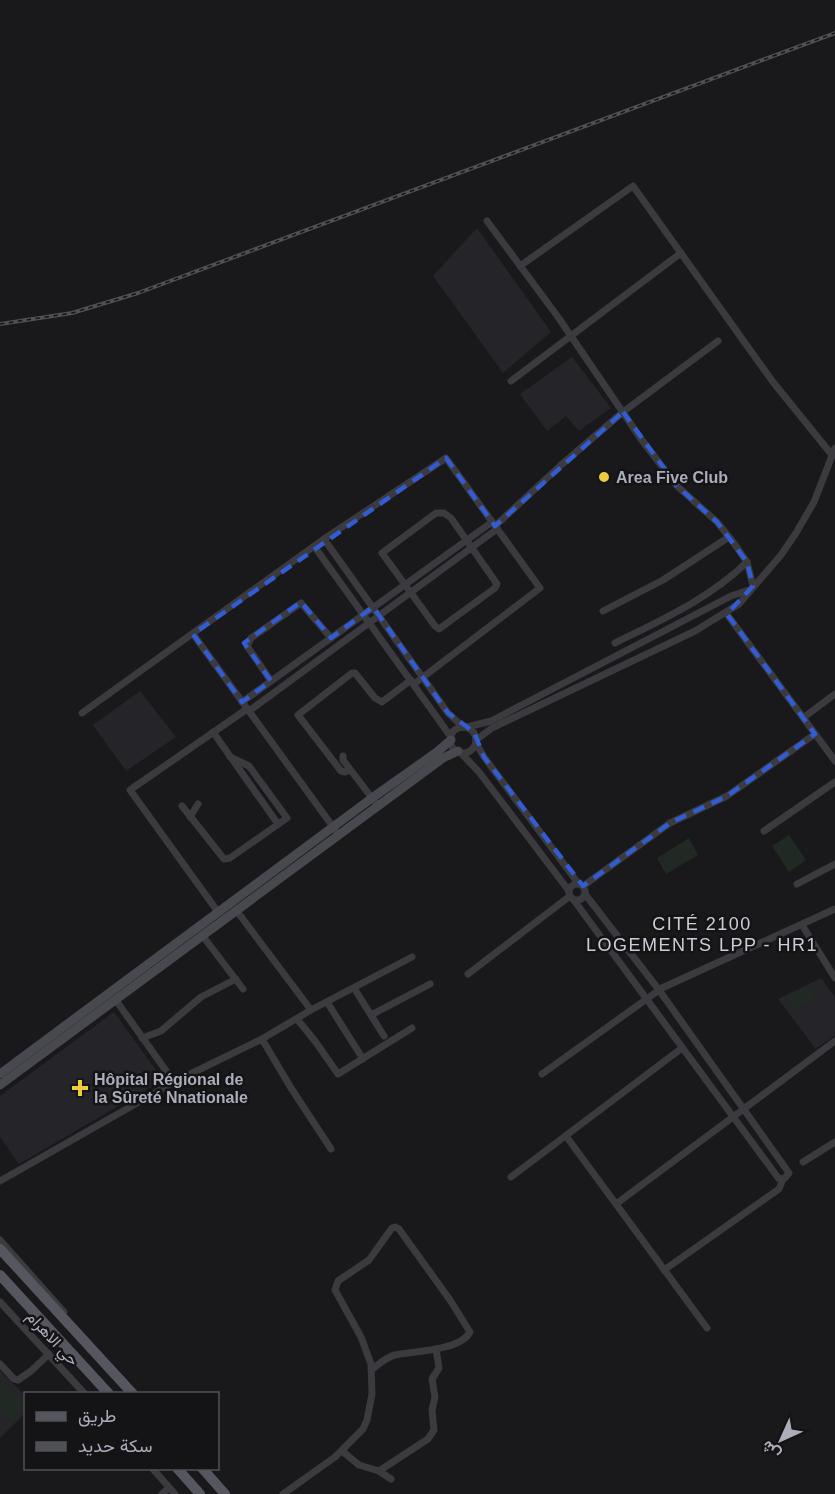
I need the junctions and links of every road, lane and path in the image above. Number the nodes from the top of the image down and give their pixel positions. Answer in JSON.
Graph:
{"nodes":[{"id":1,"x":487,"y":221,"type":"dead end"},
{"id":2,"x":681,"y":253,"type":"junction"},
{"id":3,"x":520,"y":266,"type":"junction"},
{"id":4,"x":571,"y":335,"type":"junction"},
{"id":5,"x":718,"y":341,"type":"dead end"},
{"id":6,"x":511,"y":381,"type":"dead end"},
{"id":7,"x":623,"y":412,"type":"junction"},
{"id":8,"x":834,"y":451,"type":"edge"},
{"id":9,"x":495,"y":525,"type":"junction"},
{"id":10,"x":729,"y":537,"type":"junction"},
{"id":11,"x":324,"y":539,"type":"junction"},
{"id":12,"x":467,"y":540,"type":"junction"},
{"id":13,"x":314,"y":546,"type":"junction"},
{"id":14,"x":472,"y":548,"type":"junction"},
{"id":15,"x":747,"y":562,"type":"junction"},
{"id":16,"x":404,"y":585,"type":"junction"},
{"id":17,"x":751,"y":588,"type":"junction"},
{"id":18,"x":410,"y":594,"type":"junction"},
{"id":19,"x":373,"y":607,"type":"junction"},
{"id":20,"x":603,"y":612,"type":"dead end"},
{"id":21,"x":726,"y":613,"type":"junction"},
{"id":22,"x":363,"y":614,"type":"junction"},
{"id":23,"x":380,"y":616,"type":"junction"},
{"id":24,"x":370,"y":623,"type":"junction"},
{"id":25,"x":193,"y":634,"type":"junction"},
{"id":26,"x":331,"y":638,"type":"junction"},
{"id":27,"x":615,"y":643,"type":"dead end"},
{"id":28,"x":424,"y":677,"type":"junction"},
{"id":29,"x":271,"y":681,"type":"junction"},
{"id":30,"x":413,"y":682,"type":"junction"},
{"id":31,"x":835,"y":694,"type":"edge"},
{"id":32,"x":246,"y":707,"type":"junction"},
{"id":33,"x":82,"y":713,"type":"dead end"},
{"id":34,"x":803,"y":718,"type":"junction"},
{"id":35,"x":465,"y":727,"type":"junction"},
{"id":36,"x":213,"y":732,"type":"junction"},
{"id":37,"x":815,"y":734,"type":"junction"},
{"id":38,"x":451,"y":739,"type":"junction"},
{"id":39,"x":476,"y":741,"type":"junction"},
{"id":40,"x":459,"y":751,"type":"junction"},
{"id":41,"x":343,"y":756,"type":"dead end"},
{"id":42,"x":230,"y":757,"type":"junction"},
{"id":43,"x":835,"y":761,"type":"edge"},
{"id":44,"x":350,"y":770,"type":"junction"},
{"id":45,"x":835,"y":782,"type":"edge"},
{"id":46,"x":375,"y":802,"type":"junction"},
{"id":47,"x":198,"y":804,"type":"dead end"},
{"id":48,"x":182,"y":806,"type":"dead end"},
{"id":49,"x":190,"y":817,"type":"junction"},
{"id":50,"x":278,"y":824,"type":"junction"},
{"id":51,"x":336,"y":831,"type":"junction"},
{"id":52,"x":764,"y":831,"type":"dead end"},
{"id":53,"x":835,"y":864,"type":"edge"},
{"id":54,"x":797,"y":884,"type":"dead end"},
{"id":55,"x":582,"y":888,"type":"junction"},
{"id":56,"x":571,"y":896,"type":"junction"},
{"id":57,"x":835,"y":909,"type":"edge"},
{"id":58,"x":236,"y":910,"type":"junction"},
{"id":59,"x":218,"y":912,"type":"junction"},
{"id":60,"x":802,"y":925,"type":"junction"},
{"id":61,"x":202,"y":935,"type":"junction"},
{"id":62,"x":412,"y":957,"type":"dead end"},
{"id":63,"x":468,"y":974,"type":"dead end"},
{"id":64,"x":835,"y":978,"type":"edge"},
{"id":65,"x":236,"y":979,"type":"junction"},
{"id":66,"x":429,"y":984,"type":"dead end"},
{"id":67,"x":123,"y":988,"type":"junction"},
{"id":68,"x":354,"y":988,"type":"junction"},
{"id":69,"x":243,"y":989,"type":"dead end"},
{"id":70,"x":659,"y":990,"type":"junction"},
{"id":71,"x":115,"y":999,"type":"junction"},
{"id":72,"x":646,"y":999,"type":"junction"},
{"id":73,"x":327,"y":1002,"type":"junction"},
{"id":74,"x":311,"y":1010,"type":"junction"},
{"id":75,"x":371,"y":1015,"type":"junction"},
{"id":76,"x":297,"y":1019,"type":"junction"},
{"id":77,"x":412,"y":1028,"type":"dead end"},
{"id":78,"x":68,"y":1029,"type":"junction"},
{"id":79,"x":384,"y":1036,"type":"dead end"},
{"id":80,"x":142,"y":1038,"type":"junction"},
{"id":81,"x":262,"y":1039,"type":"junction"},
{"id":82,"x":835,"y":1041,"type":"edge"},
{"id":83,"x":682,"y":1048,"type":"junction"},
{"id":84,"x":363,"y":1059,"type":"junction"},
{"id":85,"x":0,"y":1074,"type":"edge"},
{"id":86,"x":542,"y":1074,"type":"dead end"},
{"id":87,"x":174,"y":1082,"type":"junction"},
{"id":88,"x":0,"y":1085,"type":"edge"},
{"id":89,"x":744,"y":1110,"type":"junction"},
{"id":90,"x":733,"y":1117,"type":"junction"},
{"id":91,"x":566,"y":1136,"type":"junction"},
{"id":92,"x":835,"y":1142,"type":"edge"},
{"id":93,"x":331,"y":1149,"type":"dead end"},
{"id":94,"x":803,"y":1162,"type":"dead end"},
{"id":95,"x":511,"y":1177,"type":"dead end"},
{"id":96,"x":783,"y":1179,"type":"junction"},
{"id":97,"x":0,"y":1181,"type":"edge"},
{"id":98,"x":616,"y":1204,"type":"junction"},
{"id":99,"x":0,"y":1240,"type":"edge"},
{"id":100,"x":0,"y":1249,"type":"edge"},
{"id":101,"x":664,"y":1270,"type":"junction"},
{"id":102,"x":0,"y":1275,"type":"edge"},
{"id":103,"x":0,"y":1302,"type":"edge"},
{"id":104,"x":707,"y":1328,"type":"dead end"},
{"id":105,"x":436,"y":1349,"type":"junction"},
{"id":106,"x":49,"y":1354,"type":"junction"},
{"id":107,"x":0,"y":1364,"type":"edge"},
{"id":108,"x":371,"y":1370,"type":"junction"},
{"id":109,"x":83,"y":1392,"type":"edge"},
{"id":110,"x":107,"y":1392,"type":"edge"},
{"id":111,"x":131,"y":1392,"type":"edge"},
{"id":112,"x":137,"y":1392,"type":"edge"},
{"id":113,"x":342,"y":1451,"type":"junction"},
{"id":114,"x":154,"y":1470,"type":"edge"},
{"id":115,"x":179,"y":1470,"type":"edge"},
{"id":116,"x":204,"y":1470,"type":"edge"},
{"id":117,"x":210,"y":1470,"type":"edge"},
{"id":118,"x":379,"y":1472,"type":"junction"},
{"id":119,"x":391,"y":1479,"type":"dead end"},
{"id":120,"x":169,"y":1488,"type":"junction"},
{"id":121,"x":162,"y":1494,"type":"edge"},
{"id":122,"x":175,"y":1494,"type":"edge"},
{"id":123,"x":200,"y":1494,"type":"edge"},
{"id":124,"x":225,"y":1494,"type":"edge"},
{"id":125,"x":232,"y":1494,"type":"edge"},
{"id":126,"x":283,"y":1494,"type":"edge"}],
"edges":[{"from":1,"to":3,"type":"street"},
{"from":2,"to":3,"type":"street"},
{"from":2,"to":4,"type":"street"},
{"from":2,"to":8,"type":"street"},
{"from":3,"to":4,"type":"street"},
{"from":4,"to":6,"type":"street"},
{"from":4,"to":7,"type":"street"},
{"from":5,"to":7,"type":"street"},
{"from":7,"to":9,"type":"street"},
{"from":7,"to":10,"type":"street"},
{"from":8,"to":17,"type":"street"},
{"from":9,"to":11,"type":"street"},
{"from":9,"to":12,"type":"street"},
{"from":9,"to":14,"type":"street"},
{"from":9,"to":28,"type":"street"},
{"from":10,"to":15,"type":"street"},
{"from":10,"to":20,"type":"street"},
{"from":11,"to":13,"type":"street"},
{"from":11,"to":19,"type":"street"},
{"from":12,"to":14,"type":"street"},
{"from":12,"to":16,"type":"street"},
{"from":12,"to":16,"type":"street"},
{"from":13,"to":22,"type":"street"},
{"from":13,"to":25,"type":"street"},
{"from":14,"to":18,"type":"street"},
{"from":14,"to":18,"type":"street"},
{"from":15,"to":17,"type":"street"},
{"from":15,"to":27,"type":"street"},
{"from":16,"to":18,"type":"street"},
{"from":16,"to":19,"type":"street"},
{"from":17,"to":21,"type":"street"},
{"from":17,"to":35,"type":"street"},
{"from":18,"to":23,"type":"street"},
{"from":19,"to":22,"type":"street"},
{"from":19,"to":23,"type":"street"},
{"from":21,"to":34,"type":"street"},
{"from":21,"to":39,"type":"street"},
{"from":22,"to":24,"type":"street"},
{"from":22,"to":26,"type":"street"},
{"from":23,"to":24,"type":"street"},
{"from":23,"to":28,"type":"street"},
{"from":24,"to":30,"type":"street"},
{"from":24,"to":32,"type":"street"},
{"from":25,"to":32,"type":"street"},
{"from":25,"to":33,"type":"street"},
{"from":26,"to":29,"type":"street"},
{"from":26,"to":29,"type":"street"},
{"from":28,"to":30,"type":"street"},
{"from":28,"to":35,"type":"street"},
{"from":29,"to":32,"type":"street"},
{"from":30,"to":38,"type":"street"},
{"from":30,"to":44,"type":"street"},
{"from":31,"to":34,"type":"street"},
{"from":32,"to":36,"type":"street"},
{"from":32,"to":51,"type":"street"},
{"from":34,"to":37,"type":"street"},
{"from":35,"to":38,"type":"street"},
{"from":35,"to":39,"type":"street"},
{"from":36,"to":42,"type":"street"},
{"from":36,"to":59,"type":"street"},
{"from":37,"to":43,"type":"street"},
{"from":37,"to":55,"type":"street"},
{"from":38,"to":40,"type":"street"},
{"from":38,"to":46,"type":"street"},
{"from":39,"to":40,"type":"street"},
{"from":39,"to":55,"type":"street"},
{"from":40,"to":46,"type":"street"},
{"from":40,"to":56,"type":"street"},
{"from":41,"to":44,"type":"street"},
{"from":42,"to":50,"type":"street"},
{"from":42,"to":50,"type":"street"},
{"from":44,"to":46,"type":"street"},
{"from":45,"to":52,"type":"street"},
{"from":46,"to":51,"type":"street"},
{"from":47,"to":49,"type":"street"},
{"from":48,"to":49,"type":"street"},
{"from":49,"to":50,"type":"street"},
{"from":51,"to":58,"type":"street"},
{"from":51,"to":59,"type":"street"},
{"from":53,"to":54,"type":"street"},
{"from":55,"to":56,"type":"street"},
{"from":55,"to":56,"type":"street"},
{"from":55,"to":70,"type":"street"},
{"from":56,"to":63,"type":"street"},
{"from":56,"to":72,"type":"street"},
{"from":57,"to":60,"type":"street"},
{"from":58,"to":61,"type":"street"},
{"from":58,"to":74,"type":"street"},
{"from":59,"to":67,"type":"street"},
{"from":60,"to":64,"type":"street"},
{"from":60,"to":70,"type":"street"},
{"from":61,"to":65,"type":"street"},
{"from":61,"to":67,"type":"street"},
{"from":62,"to":68,"type":"street"},
{"from":65,"to":69,"type":"street"},
{"from":65,"to":80,"type":"street"},
{"from":66,"to":75,"type":"street"},
{"from":67,"to":71,"type":"street"},
{"from":67,"to":78,"type":"street"},
{"from":68,"to":73,"type":"street"},
{"from":68,"to":75,"type":"street"},
{"from":70,"to":72,"type":"street"},
{"from":70,"to":89,"type":"street"},
{"from":71,"to":78,"type":"street"},
{"from":71,"to":80,"type":"street"},
{"from":72,"to":83,"type":"street"},
{"from":72,"to":86,"type":"street"},
{"from":73,"to":74,"type":"street"},
{"from":73,"to":84,"type":"street"},
{"from":74,"to":76,"type":"street"},
{"from":75,"to":79,"type":"street"},
{"from":76,"to":81,"type":"street"},
{"from":76,"to":84,"type":"street"},
{"from":77,"to":84,"type":"street"},
{"from":78,"to":85,"type":"street"},
{"from":78,"to":88,"type":"street"},
{"from":80,"to":87,"type":"street"},
{"from":81,"to":87,"type":"street"},
{"from":81,"to":93,"type":"street"},
{"from":82,"to":89,"type":"street"},
{"from":83,"to":90,"type":"street"},
{"from":83,"to":91,"type":"street"},
{"from":87,"to":97,"type":"street"},
{"from":89,"to":90,"type":"street"},
{"from":89,"to":96,"type":"street"},
{"from":90,"to":96,"type":"street"},
{"from":90,"to":98,"type":"street"},
{"from":91,"to":95,"type":"street"},
{"from":91,"to":98,"type":"street"},
{"from":92,"to":94,"type":"street"},
{"from":96,"to":101,"type":"street"},
{"from":98,"to":101,"type":"street"},
{"from":99,"to":112,"type":"street"},
{"from":100,"to":111,"type":"main road"},
{"from":101,"to":104,"type":"street"},
{"from":102,"to":110,"type":"main road"},
{"from":103,"to":106,"type":"street","name":"حي الاهرام"},
{"from":105,"to":108,"type":"street"},
{"from":105,"to":108,"type":"street"},
{"from":105,"to":118,"type":"street"},
{"from":106,"to":107,"type":"street"},
{"from":106,"to":109,"type":"street","name":"حي الاهرام"},
{"from":108,"to":113,"type":"street"},
{"from":113,"to":118,"type":"street"},
{"from":113,"to":126,"type":"street"},
{"from":114,"to":120,"type":"street"},
{"from":115,"to":123,"type":"main road"},
{"from":116,"to":124,"type":"main road"},
{"from":117,"to":125,"type":"street"},
{"from":118,"to":119,"type":"street"},
{"from":120,"to":121,"type":"street"},
{"from":120,"to":122,"type":"street"}]}
